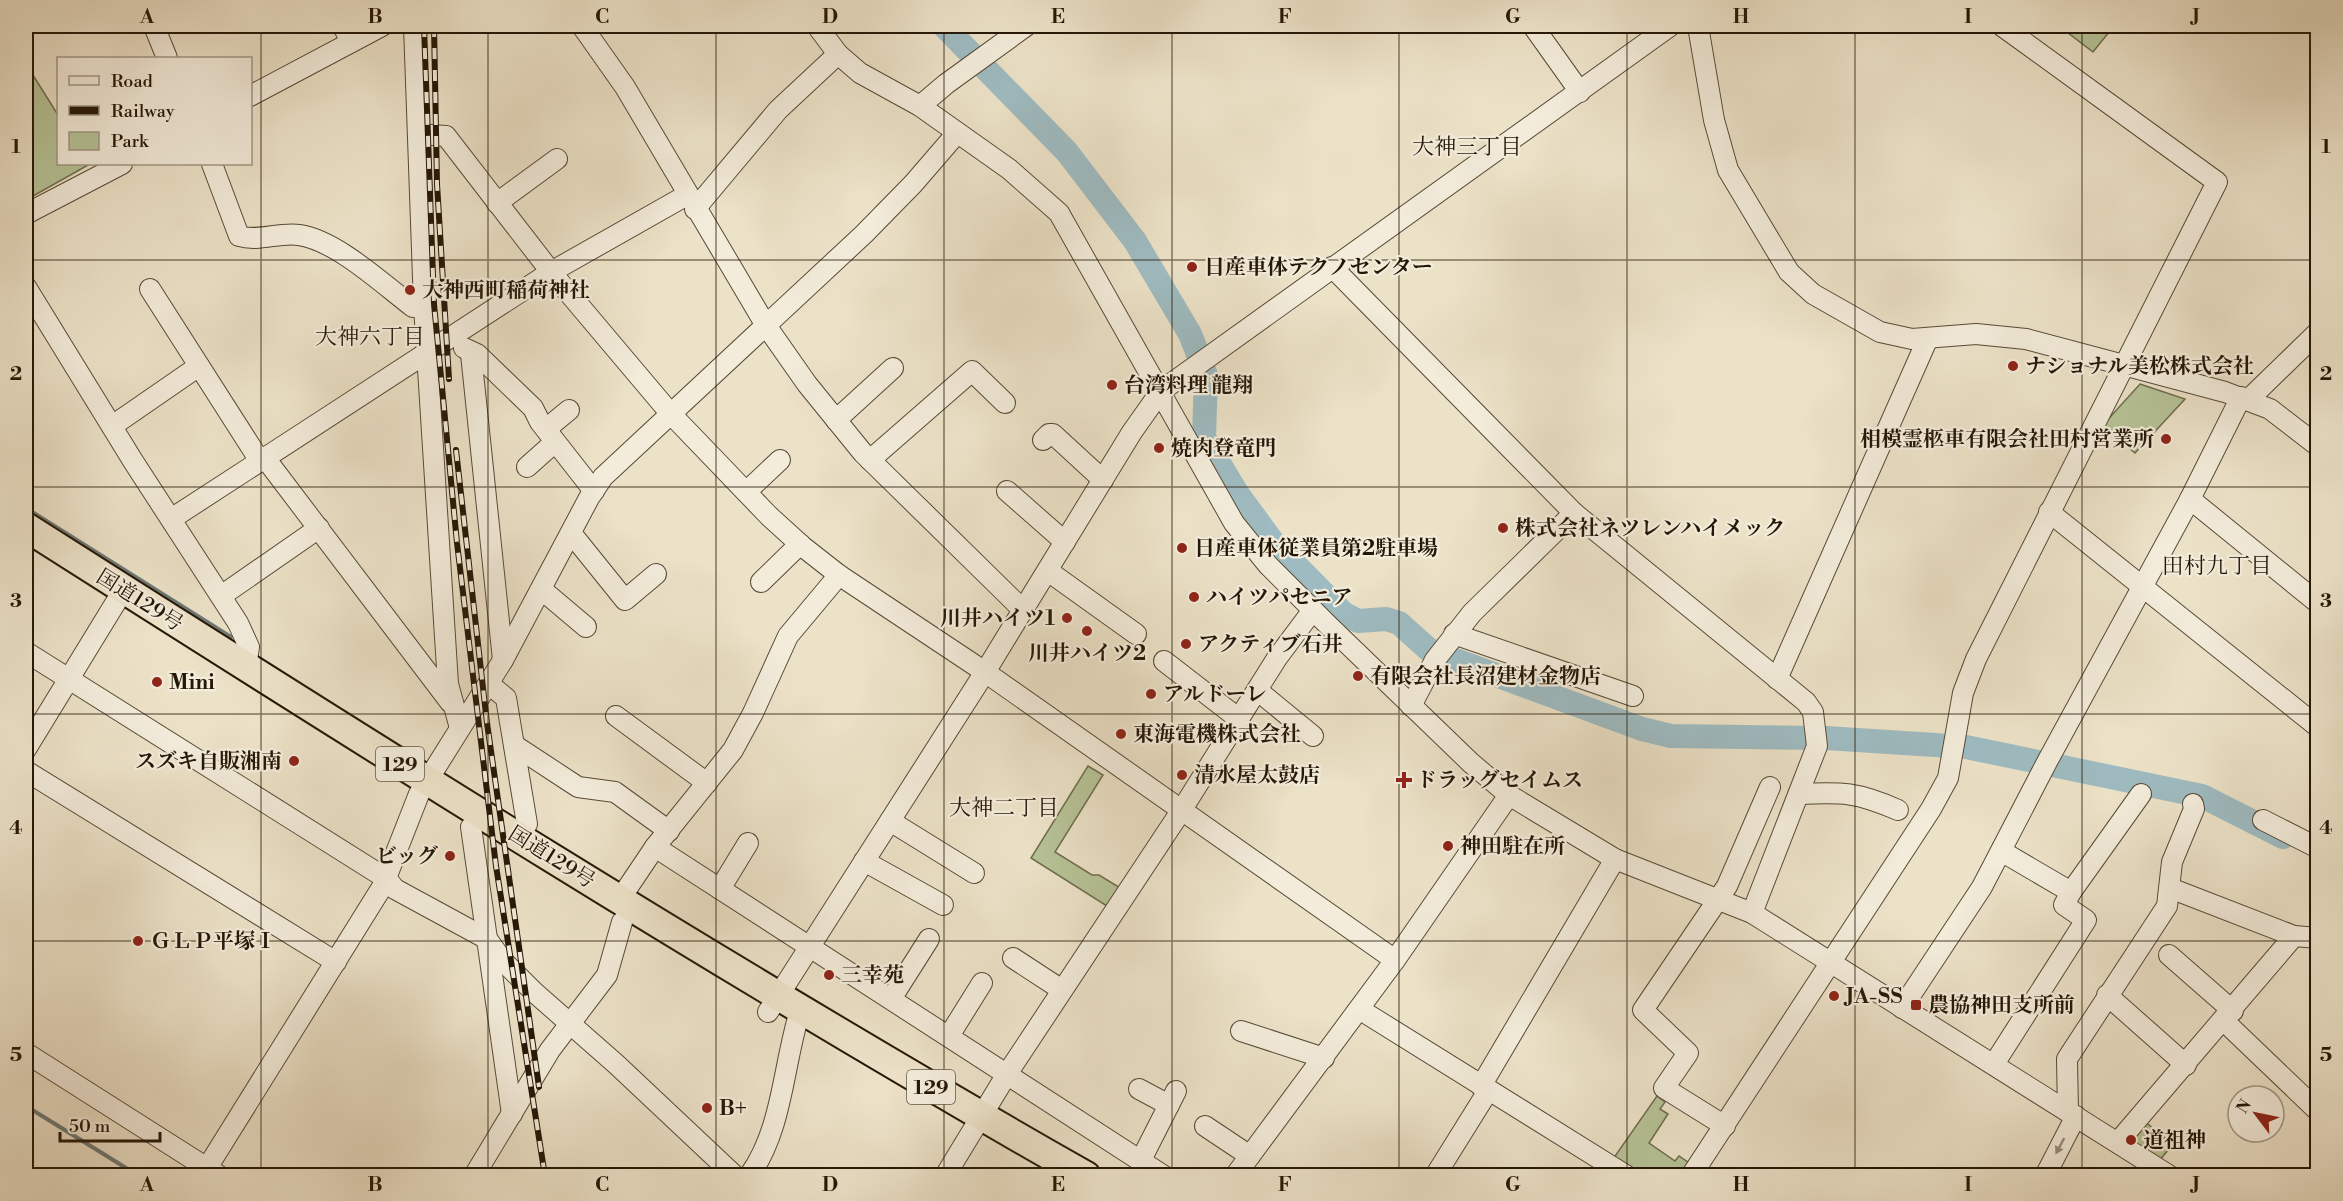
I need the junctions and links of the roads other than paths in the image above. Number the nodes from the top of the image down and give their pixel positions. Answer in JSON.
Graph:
{"nodes":[{"id":1,"x":154,"y":26,"type":"edge"},
{"id":2,"x":382,"y":26,"type":"edge"},
{"id":3,"x":414,"y":26,"type":"edge"},
{"id":4,"x":582,"y":26,"type":"edge"},
{"id":5,"x":817,"y":26,"type":"edge"},
{"id":6,"x":1026,"y":26,"type":"edge"},
{"id":7,"x":1533,"y":26,"type":"edge"},
{"id":8,"x":1670,"y":26,"type":"edge"},
{"id":9,"x":1698,"y":26,"type":"edge"},
{"id":10,"x":2002,"y":26,"type":"edge"},
{"id":11,"x":347,"y":34,"type":"edge"},
{"id":12,"x":838,"y":54,"type":"junction"},
{"id":13,"x":167,"y":57,"type":"edge"},
{"id":14,"x":1580,"y":92,"type":"junction"},
{"id":15,"x":252,"y":95,"type":"edge"},
{"id":16,"x":920,"y":106,"type":"junction"},
{"id":17,"x":957,"y":133,"type":"junction"},
{"id":18,"x":418,"y":134,"type":"junction"},
{"id":19,"x":557,"y":159,"type":"dead end"},
{"id":20,"x":120,"y":165,"type":"edge"},
{"id":21,"x":212,"y":165,"type":"edge"},
{"id":22,"x":691,"y":202,"type":"junction"},
{"id":23,"x":497,"y":203,"type":"junction"},
{"id":24,"x":26,"y":214,"type":"edge"},
{"id":25,"x":1332,"y":267,"type":"junction"},
{"id":26,"x":551,"y":272,"type":"junction"},
{"id":27,"x":26,"y":287,"type":"edge"},
{"id":28,"x":150,"y":289,"type":"dead end"},
{"id":29,"x":424,"y":306,"type":"junction"},
{"id":30,"x":765,"y":324,"type":"junction"},
{"id":31,"x":2318,"y":332,"type":"edge"},
{"id":32,"x":450,"y":338,"type":"junction"},
{"id":33,"x":1928,"y":338,"type":"junction"},
{"id":34,"x":427,"y":353,"type":"junction"},
{"id":35,"x":471,"y":354,"type":"junction"},
{"id":36,"x":2125,"y":365,"type":"junction"},
{"id":37,"x":199,"y":366,"type":"junction"},
{"id":38,"x":893,"y":368,"type":"dead end"},
{"id":39,"x":1161,"y":391,"type":"junction"},
{"id":40,"x":1002,"y":394,"type":"dead end"},
{"id":41,"x":2245,"y":398,"type":"junction"},
{"id":42,"x":569,"y":410,"type":"dead end"},
{"id":43,"x":670,"y":412,"type":"junction"},
{"id":44,"x":836,"y":420,"type":"junction"},
{"id":45,"x":112,"y":426,"type":"junction"},
{"id":46,"x":1053,"y":435,"type":"dead end"},
{"id":47,"x":550,"y":436,"type":"junction"},
{"id":48,"x":2318,"y":446,"type":"edge"},
{"id":49,"x":262,"y":460,"type":"junction"},
{"id":50,"x":780,"y":460,"type":"dead end"},
{"id":51,"x":870,"y":460,"type":"junction"},
{"id":52,"x":527,"y":467,"type":"dead end"},
{"id":53,"x":1103,"y":480,"type":"junction"},
{"id":54,"x":599,"y":484,"type":"junction"},
{"id":55,"x":1007,"y":491,"type":"dead end"},
{"id":56,"x":746,"y":492,"type":"junction"},
{"id":57,"x":2190,"y":499,"type":"junction"},
{"id":58,"x":2049,"y":512,"type":"junction"},
{"id":59,"x":1574,"y":513,"type":"junction"},
{"id":60,"x":171,"y":519,"type":"junction"},
{"id":61,"x":26,"y":527,"type":"edge"},
{"id":62,"x":319,"y":528,"type":"junction"},
{"id":63,"x":571,"y":532,"type":"junction"},
{"id":64,"x":1065,"y":542,"type":"junction"},
{"id":65,"x":800,"y":544,"type":"junction"},
{"id":66,"x":26,"y":545,"type":"edge"},
{"id":67,"x":1048,"y":571,"type":"junction"},
{"id":68,"x":839,"y":575,"type":"junction"},
{"id":69,"x":761,"y":582,"type":"dead end"},
{"id":70,"x":652,"y":583,"type":"dead end"},
{"id":71,"x":2141,"y":588,"type":"junction"},
{"id":72,"x":541,"y":589,"type":"junction"},
{"id":73,"x":221,"y":596,"type":"junction"},
{"id":74,"x":116,"y":602,"type":"junction"},
{"id":75,"x":2318,"y":603,"type":"edge"},
{"id":76,"x":1023,"y":610,"type":"junction"},
{"id":77,"x":1313,"y":610,"type":"junction"},
{"id":78,"x":586,"y":627,"type":"dead end"},
{"id":79,"x":1136,"y":634,"type":"dead end"},
{"id":80,"x":1454,"y":634,"type":"junction"},
{"id":81,"x":26,"y":652,"type":"edge"},
{"id":82,"x":503,"y":660,"type":"junction"},
{"id":83,"x":1164,"y":661,"type":"dead end"},
{"id":84,"x":246,"y":667,"type":"junction"},
{"id":85,"x":985,"y":672,"type":"junction"},
{"id":86,"x":68,"y":679,"type":"junction"},
{"id":87,"x":1777,"y":679,"type":"junction"},
{"id":88,"x":489,"y":684,"type":"junction"},
{"id":89,"x":1257,"y":690,"type":"junction"},
{"id":90,"x":1633,"y":696,"type":"dead end"},
{"id":91,"x":452,"y":704,"type":"junction"},
{"id":92,"x":1411,"y":706,"type":"junction"},
{"id":93,"x":626,"y":718,"type":"dead end"},
{"id":94,"x":1239,"y":719,"type":"junction"},
{"id":95,"x":2318,"y":727,"type":"edge"},
{"id":96,"x":460,"y":728,"type":"junction"},
{"id":97,"x":1313,"y":736,"type":"dead end"},
{"id":98,"x":514,"y":745,"type":"junction"},
{"id":99,"x":26,"y":749,"type":"edge"},
{"id":100,"x":26,"y":771,"type":"edge"},
{"id":101,"x":707,"y":783,"type":"junction"},
{"id":102,"x":1770,"y":786,"type":"dead end"},
{"id":103,"x":423,"y":788,"type":"junction"},
{"id":104,"x":2141,"y":794,"type":"dead end"},
{"id":105,"x":1509,"y":795,"type":"junction"},
{"id":106,"x":1799,"y":795,"type":"junction"},
{"id":107,"x":2193,"y":804,"type":"dead end"},
{"id":108,"x":1898,"y":810,"type":"dead end"},
{"id":109,"x":1181,"y":811,"type":"junction"},
{"id":110,"x":2263,"y":820,"type":"dead end"},
{"id":111,"x":890,"y":821,"type":"junction"},
{"id":112,"x":471,"y":827,"type":"junction"},
{"id":113,"x":669,"y":831,"type":"junction"},
{"id":114,"x":519,"y":837,"type":"junction"},
{"id":115,"x":748,"y":843,"type":"dead end"},
{"id":116,"x":655,"y":847,"type":"junction"},
{"id":117,"x":2318,"y":848,"type":"edge"},
{"id":118,"x":2001,"y":851,"type":"junction"},
{"id":119,"x":1616,"y":859,"type":"junction"},
{"id":120,"x":864,"y":861,"type":"junction"},
{"id":121,"x":973,"y":875,"type":"dead end"},
{"id":122,"x":387,"y":879,"type":"junction"},
{"id":123,"x":2170,"y":888,"type":"junction"},
{"id":124,"x":720,"y":889,"type":"junction"},
{"id":125,"x":2071,"y":892,"type":"junction"},
{"id":126,"x":1718,"y":900,"type":"junction"},
{"id":127,"x":944,"y":905,"type":"dead end"},
{"id":128,"x":621,"y":911,"type":"junction"},
{"id":129,"x":1752,"y":913,"type":"junction"},
{"id":130,"x":2294,"y":936,"type":"junction"},
{"id":131,"x":2318,"y":938,"type":"edge"},
{"id":132,"x":487,"y":939,"type":"junction"},
{"id":133,"x":929,"y":939,"type":"dead end"},
{"id":134,"x":810,"y":946,"type":"junction"},
{"id":135,"x":2169,"y":955,"type":"dead end"},
{"id":136,"x":1013,"y":958,"type":"dead end"},
{"id":137,"x":1395,"y":960,"type":"junction"},
{"id":138,"x":336,"y":962,"type":"junction"},
{"id":139,"x":1831,"y":962,"type":"junction"},
{"id":140,"x":982,"y":983,"type":"dead end"},
{"id":141,"x":1062,"y":990,"type":"junction"},
{"id":142,"x":2107,"y":995,"type":"junction"},
{"id":143,"x":891,"y":999,"type":"junction"},
{"id":144,"x":1902,"y":1008,"type":"junction"},
{"id":145,"x":1359,"y":1010,"type":"junction"},
{"id":146,"x":785,"y":1012,"type":"junction"},
{"id":147,"x":2228,"y":1016,"type":"junction"},
{"id":148,"x":570,"y":1024,"type":"junction"},
{"id":149,"x":1241,"y":1031,"type":"dead end"},
{"id":150,"x":949,"y":1036,"type":"junction"},
{"id":151,"x":26,"y":1053,"type":"edge"},
{"id":152,"x":1324,"y":1058,"type":"junction"},
{"id":153,"x":1994,"y":1064,"type":"junction"},
{"id":154,"x":2186,"y":1065,"type":"junction"},
{"id":155,"x":1007,"y":1074,"type":"junction"},
{"id":156,"x":1139,"y":1089,"type":"dead end"},
{"id":157,"x":1484,"y":1089,"type":"junction"},
{"id":158,"x":2318,"y":1111,"type":"edge"},
{"id":159,"x":512,"y":1114,"type":"junction"},
{"id":160,"x":2072,"y":1114,"type":"junction"},
{"id":161,"x":977,"y":1124,"type":"junction"},
{"id":162,"x":1206,"y":1126,"type":"dead end"},
{"id":163,"x":1725,"y":1126,"type":"junction"},
{"id":164,"x":2118,"y":1142,"type":"junction"},
{"id":165,"x":1250,"y":1156,"type":"junction"},
{"id":166,"x":1141,"y":1160,"type":"junction"},
{"id":167,"x":213,"y":1172,"type":"edge"},
{"id":168,"x":1442,"y":1173,"type":"edge"},
{"id":169,"x":474,"y":1176,"type":"edge"},
{"id":170,"x":735,"y":1176,"type":"edge"},
{"id":171,"x":749,"y":1176,"type":"edge"},
{"id":172,"x":945,"y":1176,"type":"edge"},
{"id":173,"x":1050,"y":1176,"type":"edge"},
{"id":174,"x":1086,"y":1176,"type":"edge"},
{"id":175,"x":1164,"y":1176,"type":"edge"},
{"id":176,"x":1235,"y":1176,"type":"edge"},
{"id":177,"x":1627,"y":1176,"type":"edge"},
{"id":178,"x":1691,"y":1176,"type":"edge"},
{"id":179,"x":2045,"y":1176,"type":"edge"},
{"id":180,"x":2170,"y":1176,"type":"edge"}],
"edges":[{"from":1,"to":13,"type":"street"},
{"from":2,"to":11,"type":"street"},
{"from":3,"to":18,"type":"street"},
{"from":4,"to":22,"type":"street"},
{"from":5,"to":12,"type":"street"},
{"from":6,"to":16,"type":"street"},
{"from":7,"to":14,"type":"street"},
{"from":8,"to":14,"type":"street"},
{"from":9,"to":33,"type":"street"},
{"from":10,"to":36,"type":"street"},
{"from":11,"to":15,"type":"street"},
{"from":12,"to":16,"type":"street"},
{"from":12,"to":22,"type":"street"},
{"from":14,"to":25,"type":"street"},
{"from":16,"to":17,"type":"street"},
{"from":17,"to":30,"type":"street"},
{"from":17,"to":39,"type":"street"},
{"from":18,"to":23,"type":"street"},
{"from":18,"to":29,"type":"street"},
{"from":19,"to":23,"type":"street"},
{"from":20,"to":24,"type":"street"},
{"from":21,"to":29,"type":"street"},
{"from":22,"to":26,"type":"street"},
{"from":22,"to":30,"type":"street"},
{"from":23,"to":26,"type":"street"},
{"from":25,"to":39,"type":"street"},
{"from":25,"to":59,"type":"street"},
{"from":26,"to":32,"type":"street"},
{"from":26,"to":43,"type":"street"},
{"from":27,"to":45,"type":"street"},
{"from":28,"to":37,"type":"street"},
{"from":29,"to":34,"type":"street"},
{"from":30,"to":43,"type":"street"},
{"from":30,"to":44,"type":"street"},
{"from":31,"to":41,"type":"street"},
{"from":32,"to":34,"type":"street"},
{"from":32,"to":35,"type":"street"},
{"from":33,"to":36,"type":"street"},
{"from":33,"to":87,"type":"street"},
{"from":34,"to":49,"type":"street"},
{"from":34,"to":91,"type":"street"},
{"from":35,"to":47,"type":"street"},
{"from":35,"to":82,"type":"street"},
{"from":36,"to":41,"type":"street"},
{"from":36,"to":58,"type":"street"},
{"from":37,"to":45,"type":"street"},
{"from":37,"to":49,"type":"street"},
{"from":38,"to":44,"type":"street"},
{"from":39,"to":53,"type":"street"},
{"from":39,"to":77,"type":"street"},
{"from":40,"to":51,"type":"street"},
{"from":41,"to":48,"type":"street"},
{"from":41,"to":57,"type":"street"},
{"from":42,"to":47,"type":"street"},
{"from":43,"to":54,"type":"street"},
{"from":43,"to":56,"type":"street"},
{"from":44,"to":51,"type":"street"},
{"from":45,"to":60,"type":"street"},
{"from":46,"to":53,"type":"street"},
{"from":47,"to":52,"type":"street"},
{"from":47,"to":54,"type":"street"},
{"from":49,"to":60,"type":"street"},
{"from":49,"to":62,"type":"street"},
{"from":50,"to":56,"type":"street"},
{"from":51,"to":76,"type":"street"},
{"from":53,"to":64,"type":"street"},
{"from":54,"to":63,"type":"street"},
{"from":55,"to":64,"type":"street"},
{"from":56,"to":65,"type":"street"},
{"from":57,"to":71,"type":"street"},
{"from":57,"to":75,"type":"street"},
{"from":58,"to":71,"type":"street"},
{"from":58,"to":139,"type":"street"},
{"from":59,"to":80,"type":"street"},
{"from":59,"to":87,"type":"street"},
{"from":60,"to":73,"type":"street"},
{"from":61,"to":84,"type":"highway","name":"国道129号","number":"129"},
{"from":62,"to":73,"type":"street"},
{"from":62,"to":91,"type":"street"},
{"from":63,"to":70,"type":"street"},
{"from":63,"to":72,"type":"street"},
{"from":64,"to":67,"type":"street"},
{"from":65,"to":68,"type":"street"},
{"from":65,"to":69,"type":"street"},
{"from":66,"to":74,"type":"highway","name":"国道129号","number":"129"},
{"from":67,"to":76,"type":"street"},
{"from":67,"to":79,"type":"street"},
{"from":68,"to":85,"type":"street"},
{"from":68,"to":101,"type":"street"},
{"from":71,"to":95,"type":"street"},
{"from":71,"to":118,"type":"street"},
{"from":72,"to":78,"type":"street"},
{"from":72,"to":82,"type":"street"},
{"from":73,"to":84,"type":"street"},
{"from":74,"to":86,"type":"street"},
{"from":74,"to":103,"type":"highway","name":"国道129号","number":"129"},
{"from":76,"to":85,"type":"street"},
{"from":77,"to":89,"type":"street"},
{"from":77,"to":92,"type":"street"},
{"from":80,"to":90,"type":"street"},
{"from":80,"to":92,"type":"street"},
{"from":81,"to":86,"type":"street"},
{"from":82,"to":88,"type":"street"},
{"from":83,"to":94,"type":"street"},
{"from":84,"to":103,"type":"highway","name":"国道129号","number":"129"},
{"from":85,"to":109,"type":"street"},
{"from":85,"to":111,"type":"street"},
{"from":86,"to":99,"type":"street"},
{"from":86,"to":122,"type":"street"},
{"from":87,"to":106,"type":"street"},
{"from":88,"to":96,"type":"street"},
{"from":88,"to":98,"type":"street"},
{"from":89,"to":94,"type":"street"},
{"from":89,"to":97,"type":"street"},
{"from":91,"to":96,"type":"street"},
{"from":92,"to":105,"type":"street"},
{"from":93,"to":101,"type":"street"},
{"from":94,"to":109,"type":"street"},
{"from":96,"to":103,"type":"street"},
{"from":98,"to":113,"type":"street"},
{"from":98,"to":114,"type":"street"},
{"from":100,"to":138,"type":"street"},
{"from":101,"to":113,"type":"street"},
{"from":102,"to":126,"type":"street"},
{"from":103,"to":112,"type":"highway","name":"国道129号","number":"129"},
{"from":103,"to":114,"type":"highway","name":"国道129号","number":"129"},
{"from":103,"to":122,"type":"street"},
{"from":104,"to":125,"type":"street"},
{"from":105,"to":119,"type":"street"},
{"from":105,"to":137,"type":"street"},
{"from":106,"to":108,"type":"street"},
{"from":106,"to":129,"type":"street"},
{"from":107,"to":123,"type":"street"},
{"from":109,"to":137,"type":"street"},
{"from":109,"to":141,"type":"street"},
{"from":110,"to":117,"type":"street"},
{"from":111,"to":120,"type":"street"},
{"from":111,"to":121,"type":"street"},
{"from":112,"to":128,"type":"highway","name":"国道129号","number":"129"},
{"from":112,"to":132,"type":"street"},
{"from":113,"to":116,"type":"street"},
{"from":114,"to":128,"type":"highway","name":"国道129号","number":"129"},
{"from":115,"to":124,"type":"street"},
{"from":116,"to":124,"type":"street"},
{"from":116,"to":128,"type":"street"},
{"from":118,"to":125,"type":"street"},
{"from":118,"to":144,"type":"street"},
{"from":119,"to":126,"type":"street"},
{"from":119,"to":157,"type":"street"},
{"from":120,"to":127,"type":"street"},
{"from":120,"to":134,"type":"street"},
{"from":122,"to":132,"type":"street"},
{"from":122,"to":138,"type":"street"},
{"from":123,"to":130,"type":"street"},
{"from":123,"to":142,"type":"street"},
{"from":124,"to":134,"type":"street"},
{"from":125,"to":153,"type":"street"},
{"from":126,"to":129,"type":"street"},
{"from":126,"to":163,"type":"street"},
{"from":128,"to":146,"type":"highway","name":"国道129号","number":"129"},
{"from":128,"to":148,"type":"street"},
{"from":129,"to":139,"type":"street"},
{"from":130,"to":131,"type":"street"},
{"from":130,"to":147,"type":"street"},
{"from":132,"to":148,"type":"street"},
{"from":132,"to":159,"type":"street"},
{"from":133,"to":143,"type":"street"},
{"from":134,"to":143,"type":"street"},
{"from":134,"to":146,"type":"street"},
{"from":135,"to":147,"type":"street"},
{"from":136,"to":141,"type":"street"},
{"from":137,"to":145,"type":"street"},
{"from":138,"to":167,"type":"street"},
{"from":139,"to":144,"type":"street"},
{"from":139,"to":163,"type":"street"},
{"from":140,"to":150,"type":"street"},
{"from":141,"to":155,"type":"street"},
{"from":142,"to":154,"type":"street"},
{"from":142,"to":160,"type":"street"},
{"from":143,"to":150,"type":"street"},
{"from":144,"to":153,"type":"street"},
{"from":145,"to":152,"type":"street"},
{"from":145,"to":157,"type":"street"},
{"from":146,"to":161,"type":"highway","name":"国道129号","number":"129"},
{"from":146,"to":171,"type":"street"},
{"from":147,"to":154,"type":"street"},
{"from":147,"to":158,"type":"street"},
{"from":148,"to":159,"type":"street"},
{"from":148,"to":170,"type":"street"},
{"from":149,"to":152,"type":"street"},
{"from":150,"to":155,"type":"street"},
{"from":151,"to":167,"type":"street"},
{"from":152,"to":165,"type":"street"},
{"from":153,"to":160,"type":"street"},
{"from":154,"to":164,"type":"street"},
{"from":155,"to":161,"type":"street"},
{"from":155,"to":166,"type":"street"},
{"from":156,"to":166,"type":"street"},
{"from":157,"to":168,"type":"street"},
{"from":157,"to":177,"type":"street"},
{"from":159,"to":169,"type":"street"},
{"from":160,"to":164,"type":"street"},
{"from":160,"to":179,"type":"street","one_way":true},
{"from":161,"to":172,"type":"street"},
{"from":161,"to":173,"type":"highway","name":"国道129号","number":"129"},
{"from":161,"to":174,"type":"highway","name":"国道129号","number":"129"},
{"from":162,"to":165,"type":"street"},
{"from":163,"to":178,"type":"street"},
{"from":164,"to":180,"type":"street"},
{"from":165,"to":176,"type":"street"},
{"from":166,"to":175,"type":"street"}]}
